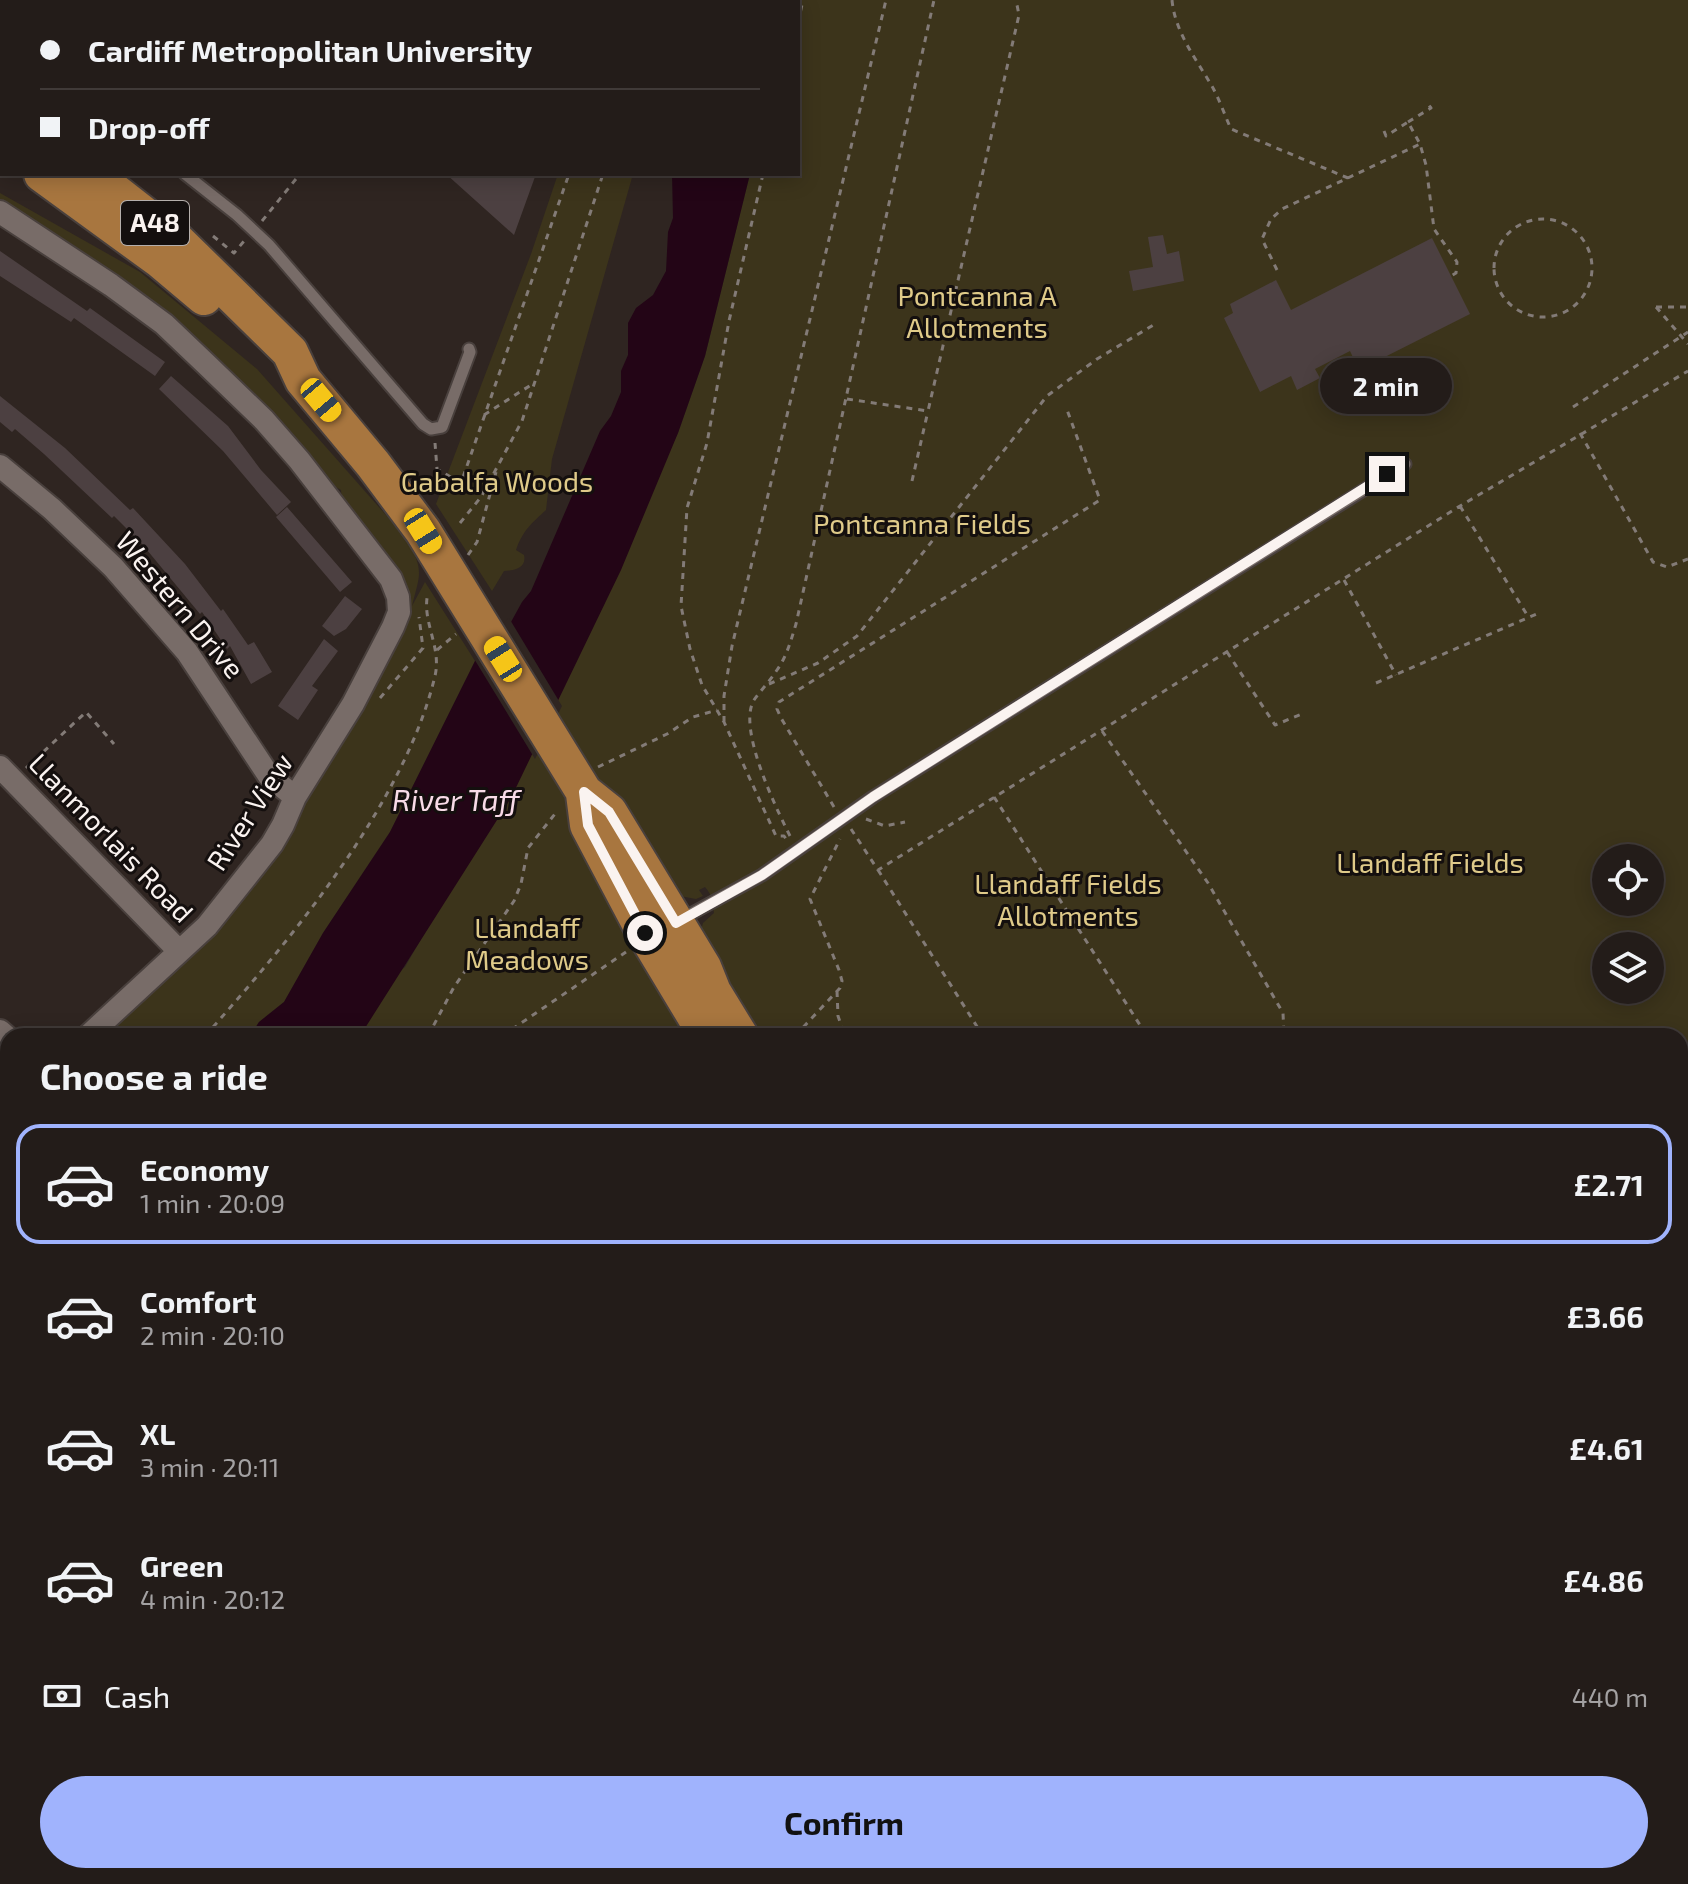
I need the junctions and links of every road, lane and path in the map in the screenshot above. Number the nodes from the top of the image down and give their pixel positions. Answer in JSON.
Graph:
{"nodes":[{"id":1,"x":886,"y":0,"type":"edge"},
{"id":2,"x":934,"y":0,"type":"edge"},
{"id":3,"x":1016,"y":0,"type":"edge"},
{"id":4,"x":1172,"y":0,"type":"edge"},
{"id":5,"x":1428,"y":104,"type":"dead end"},
{"id":6,"x":1408,"y":122,"type":"junction"},
{"id":7,"x":1384,"y":131,"type":"dead end"},
{"id":8,"x":1420,"y":144,"type":"junction"},
{"id":9,"x":45,"y":176,"type":"edge"},
{"id":10,"x":95,"y":176,"type":"edge"},
{"id":11,"x":188,"y":176,"type":"edge"},
{"id":12,"x":298,"y":176,"type":"edge"},
{"id":13,"x":568,"y":176,"type":"edge"},
{"id":14,"x":602,"y":176,"type":"edge"},
{"id":15,"x":763,"y":176,"type":"edge"},
{"id":16,"x":1348,"y":178,"type":"junction"},
{"id":17,"x":0,"y":212,"type":"edge"},
{"id":18,"x":261,"y":222,"type":"dead end"},
{"id":19,"x":1575,"y":230,"type":"joint"},
{"id":20,"x":1277,"y":270,"type":"dead end"},
{"id":21,"x":1451,"y":276,"type":"dead end"},
{"id":22,"x":1688,"y":307,"type":"edge"},
{"id":23,"x":1155,"y":324,"type":"dead end"},
{"id":24,"x":1688,"y":332,"type":"edge"},
{"id":25,"x":1682,"y":336,"type":"junction"},
{"id":26,"x":1688,"y":344,"type":"edge"},
{"id":27,"x":469,"y":349,"type":"dead end"},
{"id":28,"x":1688,"y":371,"type":"edge"},
{"id":29,"x":303,"y":380,"type":"junction"},
{"id":30,"x":534,"y":383,"type":"junction"},
{"id":31,"x":847,"y":399,"type":"junction"},
{"id":32,"x":1066,"y":407,"type":"dead end"},
{"id":33,"x":1573,"y":407,"type":"dead end"},
{"id":34,"x":928,"y":411,"type":"junction"},
{"id":35,"x":484,"y":415,"type":"junction"},
{"id":36,"x":436,"y":430,"type":"junction"},
{"id":37,"x":1580,"y":433,"type":"junction"},
{"id":38,"x":1405,"y":464,"type":"dead end"},
{"id":39,"x":497,"y":465,"type":"junction"},
{"id":40,"x":0,"y":466,"type":"edge"},
{"id":41,"x":912,"y":481,"type":"dead end"},
{"id":42,"x":1460,"y":506,"type":"junction"},
{"id":43,"x":460,"y":523,"type":"dead end"},
{"id":44,"x":465,"y":558,"type":"dead end"},
{"id":45,"x":1688,"y":559,"type":"edge"},
{"id":46,"x":1343,"y":579,"type":"junction"},
{"id":47,"x":1539,"y":613,"type":"dead end"},
{"id":48,"x":465,"y":618,"type":"junction"},
{"id":49,"x":1529,"y":618,"type":"junction"},
{"id":50,"x":437,"y":650,"type":"junction"},
{"id":51,"x":1227,"y":652,"type":"junction"},
{"id":52,"x":1396,"y":675,"type":"junction"},
{"id":53,"x":1376,"y":683,"type":"dead end"},
{"id":54,"x":766,"y":686,"type":"junction"},
{"id":55,"x":377,"y":702,"type":"dead end"},
{"id":56,"x":717,"y":710,"type":"junction"},
{"id":57,"x":1302,"y":714,"type":"dead end"},
{"id":58,"x":724,"y":722,"type":"junction"},
{"id":59,"x":1102,"y":731,"type":"junction"},
{"id":60,"x":114,"y":744,"type":"dead end"},
{"id":61,"x":10,"y":770,"type":"edge"},
{"id":62,"x":581,"y":788,"type":"junction"},
{"id":63,"x":295,"y":797,"type":"junction"},
{"id":64,"x":994,"y":797,"type":"junction"},
{"id":65,"x":860,"y":818,"type":"dead end"},
{"id":66,"x":905,"y":822,"type":"dead end"},
{"id":67,"x":843,"y":824,"type":"junction"},
{"id":68,"x":796,"y":851,"type":"junction"},
{"id":69,"x":878,"y":870,"type":"junction"},
{"id":70,"x":676,"y":923,"type":"junction"},
{"id":71,"x":636,"y":946,"type":"dead end"},
{"id":72,"x":179,"y":951,"type":"junction"},
{"id":73,"x":837,"y":991,"type":"junction"},
{"id":74,"x":97,"y":1028,"type":"edge"},
{"id":75,"x":212,"y":1028,"type":"edge"},
{"id":76,"x":432,"y":1028,"type":"edge"},
{"id":77,"x":514,"y":1028,"type":"edge"},
{"id":78,"x":702,"y":1028,"type":"edge"},
{"id":79,"x":735,"y":1028,"type":"edge"},
{"id":80,"x":802,"y":1028,"type":"edge"},
{"id":81,"x":842,"y":1028,"type":"edge"},
{"id":82,"x":978,"y":1028,"type":"edge"},
{"id":83,"x":1142,"y":1028,"type":"edge"},
{"id":84,"x":1284,"y":1028,"type":"edge"}],
"edges":[{"from":1,"to":58,"type":"path"},
{"from":2,"to":31,"type":"path"},
{"from":3,"to":34,"type":"path"},
{"from":4,"to":16,"type":"path"},
{"from":5,"to":6,"type":"path"},
{"from":6,"to":7,"type":"path"},
{"from":6,"to":8,"type":"path"},
{"from":8,"to":16,"type":"path"},
{"from":8,"to":21,"type":"path"},
{"from":9,"to":29,"type":"highway","number":"A48"},
{"from":10,"to":29,"type":"highway","number":"A48"},
{"from":11,"to":36,"type":"lane"},
{"from":12,"to":18,"type":"path"},
{"from":13,"to":35,"type":"path"},
{"from":14,"to":30,"type":"path"},
{"from":15,"to":56,"type":"path"},
{"from":16,"to":20,"type":"path"},
{"from":17,"to":63,"type":"street","name":"River View"},
{"from":19,"to":19,"type":"path"},
{"from":22,"to":25,"type":"path"},
{"from":23,"to":54,"type":"path"},
{"from":24,"to":25,"type":"path"},
{"from":25,"to":26,"type":"path"},
{"from":25,"to":33,"type":"path"},
{"from":27,"to":36,"type":"lane"},
{"from":28,"to":37,"type":"path"},
{"from":29,"to":48,"type":"highway","number":"A48"},
{"from":30,"to":35,"type":"path"},
{"from":30,"to":39,"type":"path"},
{"from":31,"to":34,"type":"path"},
{"from":31,"to":54,"type":"path"},
{"from":32,"to":67,"type":"path"},
{"from":34,"to":41,"type":"path"},
{"from":35,"to":36,"type":"path"},
{"from":37,"to":42,"type":"path"},
{"from":37,"to":45,"type":"path"},
{"from":38,"to":67,"type":"lane"},
{"from":39,"to":43,"type":"path"},
{"from":39,"to":44,"type":"path"},
{"from":40,"to":63,"type":"street","name":"Western Drive"},
{"from":42,"to":46,"type":"path"},
{"from":42,"to":49,"type":"path"},
{"from":46,"to":51,"type":"path"},
{"from":46,"to":52,"type":"path"},
{"from":47,"to":49,"type":"path"},
{"from":48,"to":50,"type":"path"},
{"from":48,"to":62,"type":"highway","number":"A48"},
{"from":49,"to":52,"type":"path"},
{"from":50,"to":55,"type":"path"},
{"from":50,"to":75,"type":"path"},
{"from":51,"to":57,"type":"path"},
{"from":51,"to":59,"type":"path"},
{"from":52,"to":53,"type":"path"},
{"from":54,"to":68,"type":"path"},
{"from":56,"to":58,"type":"path"},
{"from":56,"to":62,"type":"path"},
{"from":58,"to":68,"type":"path"},
{"from":59,"to":64,"type":"path"},
{"from":59,"to":84,"type":"path"},
{"from":60,"to":61,"type":"path"},
{"from":61,"to":72,"type":"street","name":"Llanmorlais Road"},
{"from":62,"to":70,"type":"highway","number":"A48"},
{"from":62,"to":76,"type":"path"},
{"from":62,"to":78,"type":"highway","number":"A48"},
{"from":63,"to":72,"type":"street","name":"River View"},
{"from":64,"to":69,"type":"path"},
{"from":64,"to":83,"type":"path"},
{"from":65,"to":66,"type":"path"},
{"from":67,"to":68,"type":"lane"},
{"from":67,"to":69,"type":"path"},
{"from":67,"to":73,"type":"path"},
{"from":68,"to":70,"type":"lane"},
{"from":69,"to":82,"type":"path"},
{"from":70,"to":79,"type":"highway","number":"A48"},
{"from":71,"to":77,"type":"path"},
{"from":72,"to":74,"type":"street","name":"River View"},
{"from":73,"to":80,"type":"path"},
{"from":73,"to":81,"type":"path"}]}
